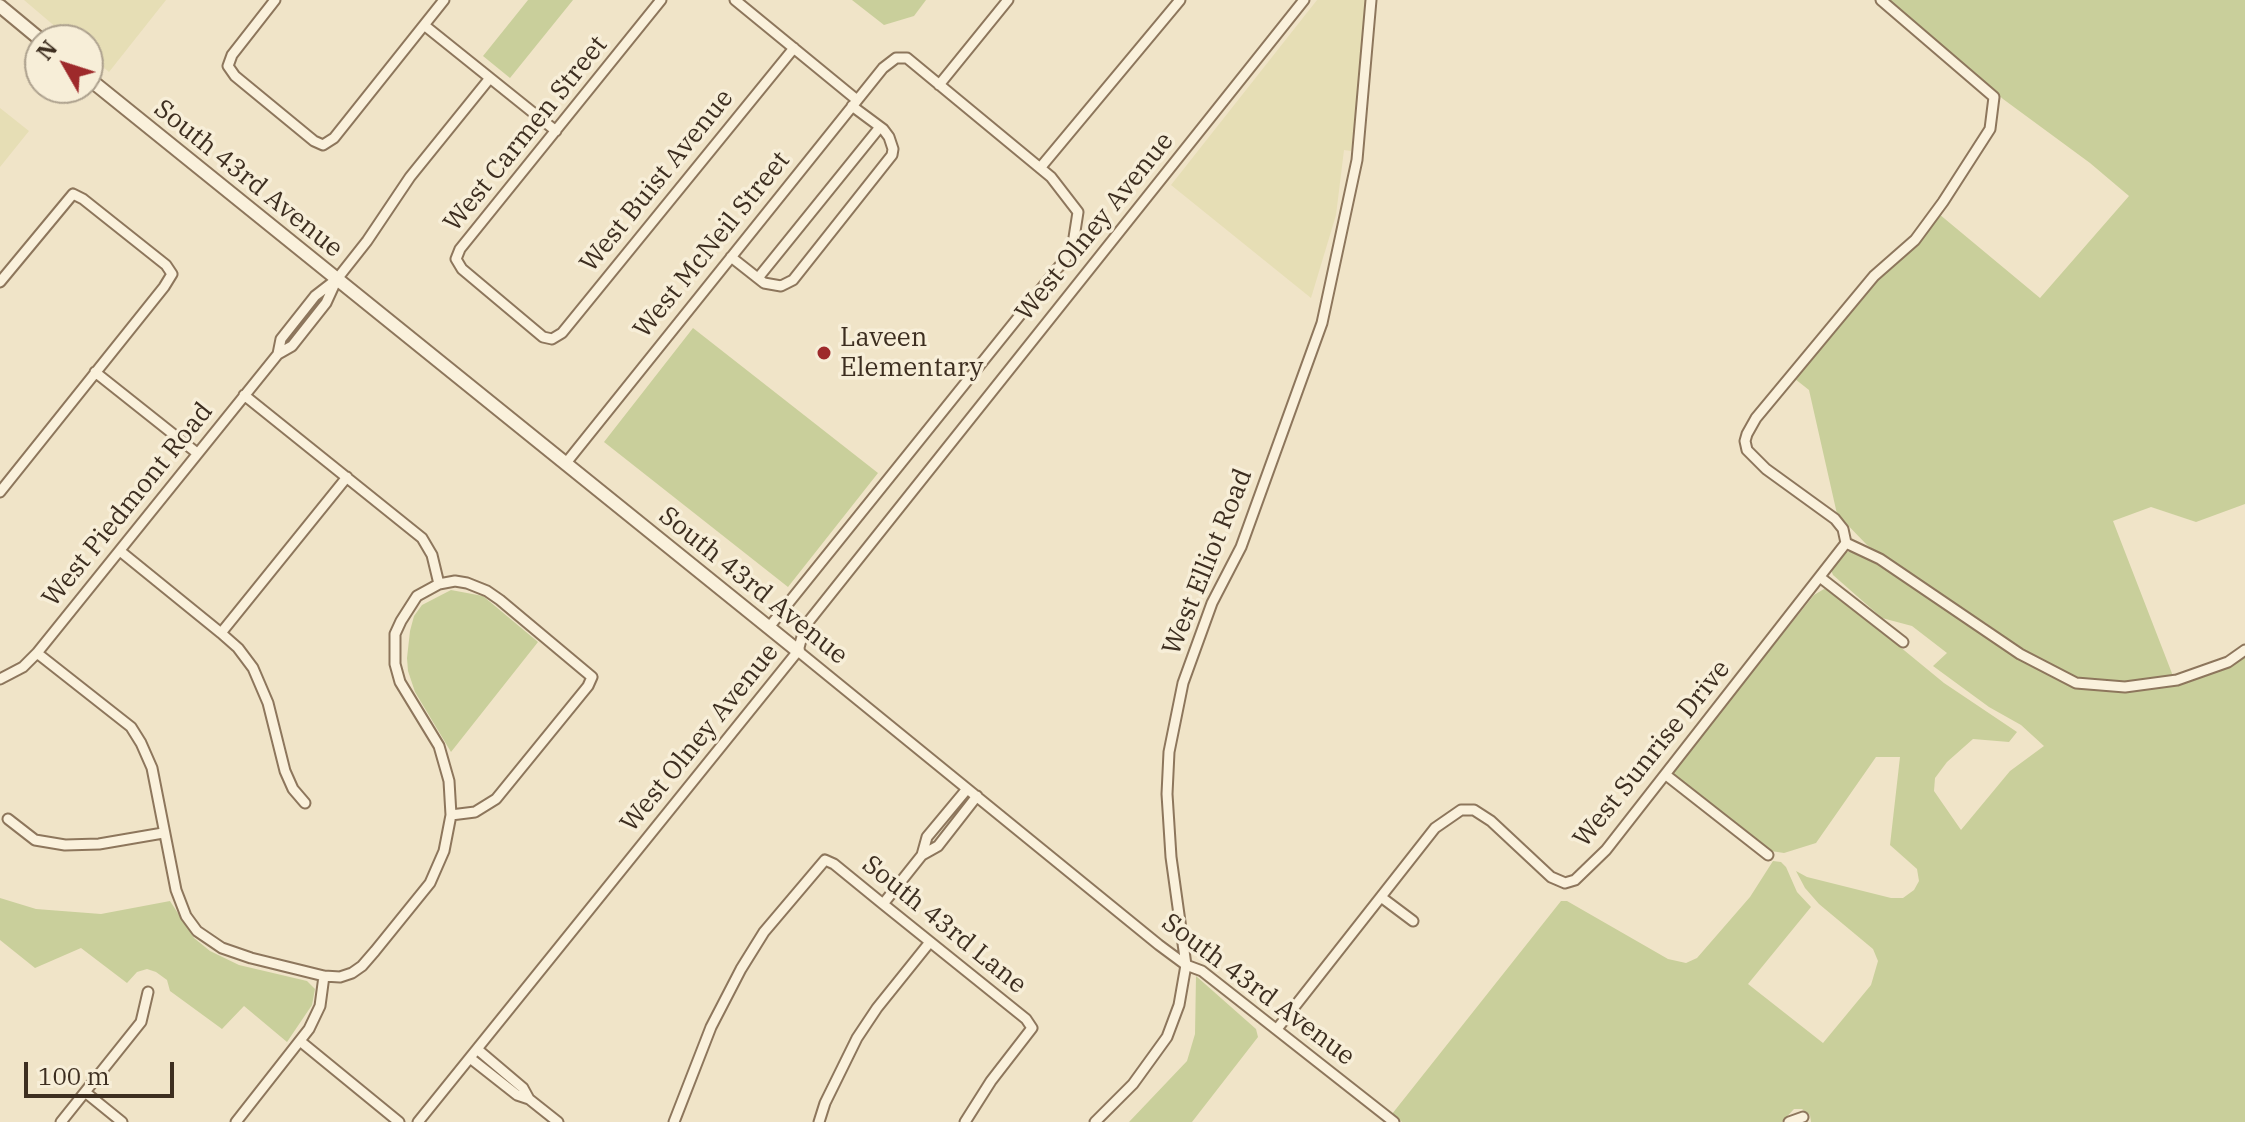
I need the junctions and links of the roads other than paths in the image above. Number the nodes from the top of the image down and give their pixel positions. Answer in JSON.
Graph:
{"nodes":[{"id":1,"x":275,"y":0,"type":"edge"},
{"id":2,"x":444,"y":0,"type":"edge"},
{"id":3,"x":661,"y":0,"type":"edge"},
{"id":4,"x":735,"y":0,"type":"edge"},
{"id":5,"x":1008,"y":0,"type":"edge"},
{"id":6,"x":1180,"y":0,"type":"edge"},
{"id":7,"x":1304,"y":0,"type":"edge"},
{"id":8,"x":1371,"y":0,"type":"edge"},
{"id":9,"x":1881,"y":0,"type":"edge"},
{"id":10,"x":0,"y":6,"type":"edge"},
{"id":11,"x":424,"y":25,"type":"junction"},
{"id":12,"x":24,"y":26,"type":"edge"},
{"id":13,"x":794,"y":48,"type":"junction"},
{"id":14,"x":490,"y":78,"type":"junction"},
{"id":15,"x":939,"y":85,"type":"junction"},
{"id":16,"x":104,"y":91,"type":"edge"},
{"id":17,"x":854,"y":103,"type":"junction"},
{"id":18,"x":880,"y":127,"type":"junction"},
{"id":19,"x":556,"y":131,"type":"junction"},
{"id":20,"x":1040,"y":168,"type":"junction"},
{"id":21,"x":731,"y":257,"type":"junction"},
{"id":22,"x":456,"y":259,"type":"joint"},
{"id":23,"x":758,"y":278,"type":"junction"},
{"id":24,"x":337,"y":279,"type":"junction"},
{"id":25,"x":0,"y":282,"type":"edge"},
{"id":26,"x":95,"y":372,"type":"junction"},
{"id":27,"x":244,"y":395,"type":"junction"},
{"id":28,"x":197,"y":453,"type":"junction"},
{"id":29,"x":566,"y":463,"type":"junction"},
{"id":30,"x":347,"y":477,"type":"junction"},
{"id":31,"x":0,"y":492,"type":"edge"},
{"id":32,"x":1846,"y":543,"type":"junction"},
{"id":33,"x":120,"y":551,"type":"junction"},
{"id":34,"x":1821,"y":578,"type":"junction"},
{"id":35,"x":439,"y":584,"type":"junction"},
{"id":36,"x":770,"y":626,"type":"junction"},
{"id":37,"x":221,"y":633,"type":"junction"},
{"id":38,"x":1903,"y":642,"type":"dead end"},
{"id":39,"x":2245,"y":650,"type":"edge"},
{"id":40,"x":798,"y":651,"type":"junction"},
{"id":41,"x":37,"y":653,"type":"junction"},
{"id":42,"x":3,"y":678,"type":"edge"},
{"id":43,"x":1666,"y":775,"type":"junction"},
{"id":44,"x":967,"y":789,"type":"junction"},
{"id":45,"x":977,"y":796,"type":"junction"},
{"id":46,"x":305,"y":803,"type":"dead end"},
{"id":47,"x":451,"y":815,"type":"junction"},
{"id":48,"x":8,"y":819,"type":"dead end"},
{"id":49,"x":939,"y":822,"type":"junction"},
{"id":50,"x":950,"y":831,"type":"junction"},
{"id":51,"x":163,"y":833,"type":"junction"},
{"id":52,"x":922,"y":855,"type":"junction"},
{"id":53,"x":1768,"y":855,"type":"dead end"},
{"id":54,"x":1381,"y":897,"type":"junction"},
{"id":55,"x":883,"y":904,"type":"junction"},
{"id":56,"x":1413,"y":921,"type":"dead end"},
{"id":57,"x":930,"y":942,"type":"junction"},
{"id":58,"x":1186,"y":965,"type":"junction"},
{"id":59,"x":324,"y":976,"type":"junction"},
{"id":60,"x":148,"y":992,"type":"dead end"},
{"id":61,"x":1277,"y":1029,"type":"junction"},
{"id":62,"x":300,"y":1041,"type":"junction"},
{"id":63,"x":474,"y":1053,"type":"junction"},
{"id":64,"x":85,"y":1092,"type":"junction"},
{"id":65,"x":1803,"y":1117,"type":"dead end"},
{"id":66,"x":61,"y":1122,"type":"edge"},
{"id":67,"x":122,"y":1122,"type":"edge"},
{"id":68,"x":236,"y":1122,"type":"edge"},
{"id":69,"x":399,"y":1122,"type":"edge"},
{"id":70,"x":418,"y":1122,"type":"edge"},
{"id":71,"x":558,"y":1122,"type":"edge"},
{"id":72,"x":674,"y":1122,"type":"edge"},
{"id":73,"x":819,"y":1122,"type":"edge"},
{"id":74,"x":965,"y":1122,"type":"edge"},
{"id":75,"x":1095,"y":1122,"type":"edge"},
{"id":76,"x":1394,"y":1122,"type":"edge"},
{"id":77,"x":1789,"y":1122,"type":"edge"}],
"edges":[{"from":1,"to":11,"type":"street"},
{"from":2,"to":11,"type":"street"},
{"from":3,"to":19,"type":"street","name":"West Carmen Street"},
{"from":4,"to":13,"type":"street"},
{"from":5,"to":15,"type":"street"},
{"from":6,"to":20,"type":"street"},
{"from":7,"to":40,"type":"street","name":"West Olney Avenue"},
{"from":8,"to":58,"type":"street","name":"West Elliot Road"},
{"from":9,"to":32,"type":"street"},
{"from":10,"to":12,"type":"street"},
{"from":11,"to":14,"type":"street"},
{"from":13,"to":17,"type":"street"},
{"from":13,"to":22,"type":"street","name":"West Buist Avenue"},
{"from":14,"to":19,"type":"street"},
{"from":14,"to":24,"type":"street","name":"West Piedmont Road"},
{"from":15,"to":17,"type":"street","name":"West McNeil Street"},
{"from":15,"to":20,"type":"street"},
{"from":16,"to":24,"type":"street","name":"South 43rd Avenue"},
{"from":17,"to":18,"type":"street"},
{"from":17,"to":21,"type":"street","name":"West McNeil Street"},
{"from":18,"to":23,"type":"street"},
{"from":18,"to":23,"type":"street"},
{"from":19,"to":22,"type":"street","name":"West Carmen Street"},
{"from":20,"to":36,"type":"street"},
{"from":21,"to":23,"type":"street"},
{"from":21,"to":29,"type":"street","name":"West McNeil Street"},
{"from":24,"to":27,"type":"street","name":"West Piedmont Road"},
{"from":24,"to":29,"type":"street","name":"South 43rd Avenue"},
{"from":25,"to":26,"type":"street"},
{"from":26,"to":28,"type":"street"},
{"from":26,"to":31,"type":"street"},
{"from":27,"to":28,"type":"street","name":"West Piedmont Road"},
{"from":27,"to":30,"type":"street"},
{"from":28,"to":33,"type":"street","name":"West Piedmont Road"},
{"from":29,"to":36,"type":"street","name":"South 43rd Avenue"},
{"from":30,"to":35,"type":"street"},
{"from":30,"to":37,"type":"street"},
{"from":32,"to":34,"type":"street","name":"West Sunrise Drive"},
{"from":32,"to":39,"type":"street"},
{"from":33,"to":37,"type":"street"},
{"from":33,"to":41,"type":"street","name":"West Piedmont Road"},
{"from":34,"to":38,"type":"street"},
{"from":34,"to":43,"type":"street","name":"West Sunrise Drive"},
{"from":35,"to":47,"type":"street"},
{"from":35,"to":47,"type":"street"},
{"from":36,"to":40,"type":"street","name":"South 43rd Avenue"},
{"from":37,"to":46,"type":"street"},
{"from":40,"to":44,"type":"street","name":"South 43rd Avenue"},
{"from":40,"to":63,"type":"street","name":"West Olney Avenue"},
{"from":41,"to":42,"type":"street","name":"West Piedmont Road"},
{"from":41,"to":51,"type":"street"},
{"from":43,"to":53,"type":"street"},
{"from":43,"to":54,"type":"street","name":"West Sunrise Drive"},
{"from":44,"to":45,"type":"street","name":"South 43rd Avenue"},
{"from":44,"to":49,"type":"street"},
{"from":45,"to":50,"type":"street"},
{"from":45,"to":58,"type":"street","name":"South 43rd Avenue"},
{"from":47,"to":59,"type":"street"},
{"from":48,"to":51,"type":"street"},
{"from":49,"to":50,"type":"street"},
{"from":49,"to":52,"type":"street"},
{"from":50,"to":52,"type":"street"},
{"from":51,"to":59,"type":"street"},
{"from":52,"to":55,"type":"street"},
{"from":54,"to":56,"type":"street"},
{"from":54,"to":61,"type":"street","name":"West Sunrise Drive"},
{"from":55,"to":57,"type":"street","name":"South 43rd Lane"},
{"from":55,"to":72,"type":"street","name":"South 43rd Lane"},
{"from":57,"to":73,"type":"street"},
{"from":57,"to":74,"type":"street","name":"South 43rd Lane"},
{"from":58,"to":61,"type":"street","name":"South 43rd Avenue"},
{"from":58,"to":75,"type":"street","name":"West Elliot Road"},
{"from":59,"to":62,"type":"street"},
{"from":60,"to":64,"type":"street"},
{"from":61,"to":76,"type":"street","name":"South 43rd Avenue"},
{"from":62,"to":68,"type":"street"},
{"from":62,"to":69,"type":"street"},
{"from":63,"to":70,"type":"street","name":"West Olney Avenue"},
{"from":63,"to":71,"type":"street"},
{"from":64,"to":66,"type":"street"},
{"from":64,"to":67,"type":"street"},
{"from":65,"to":77,"type":"street"}]}
